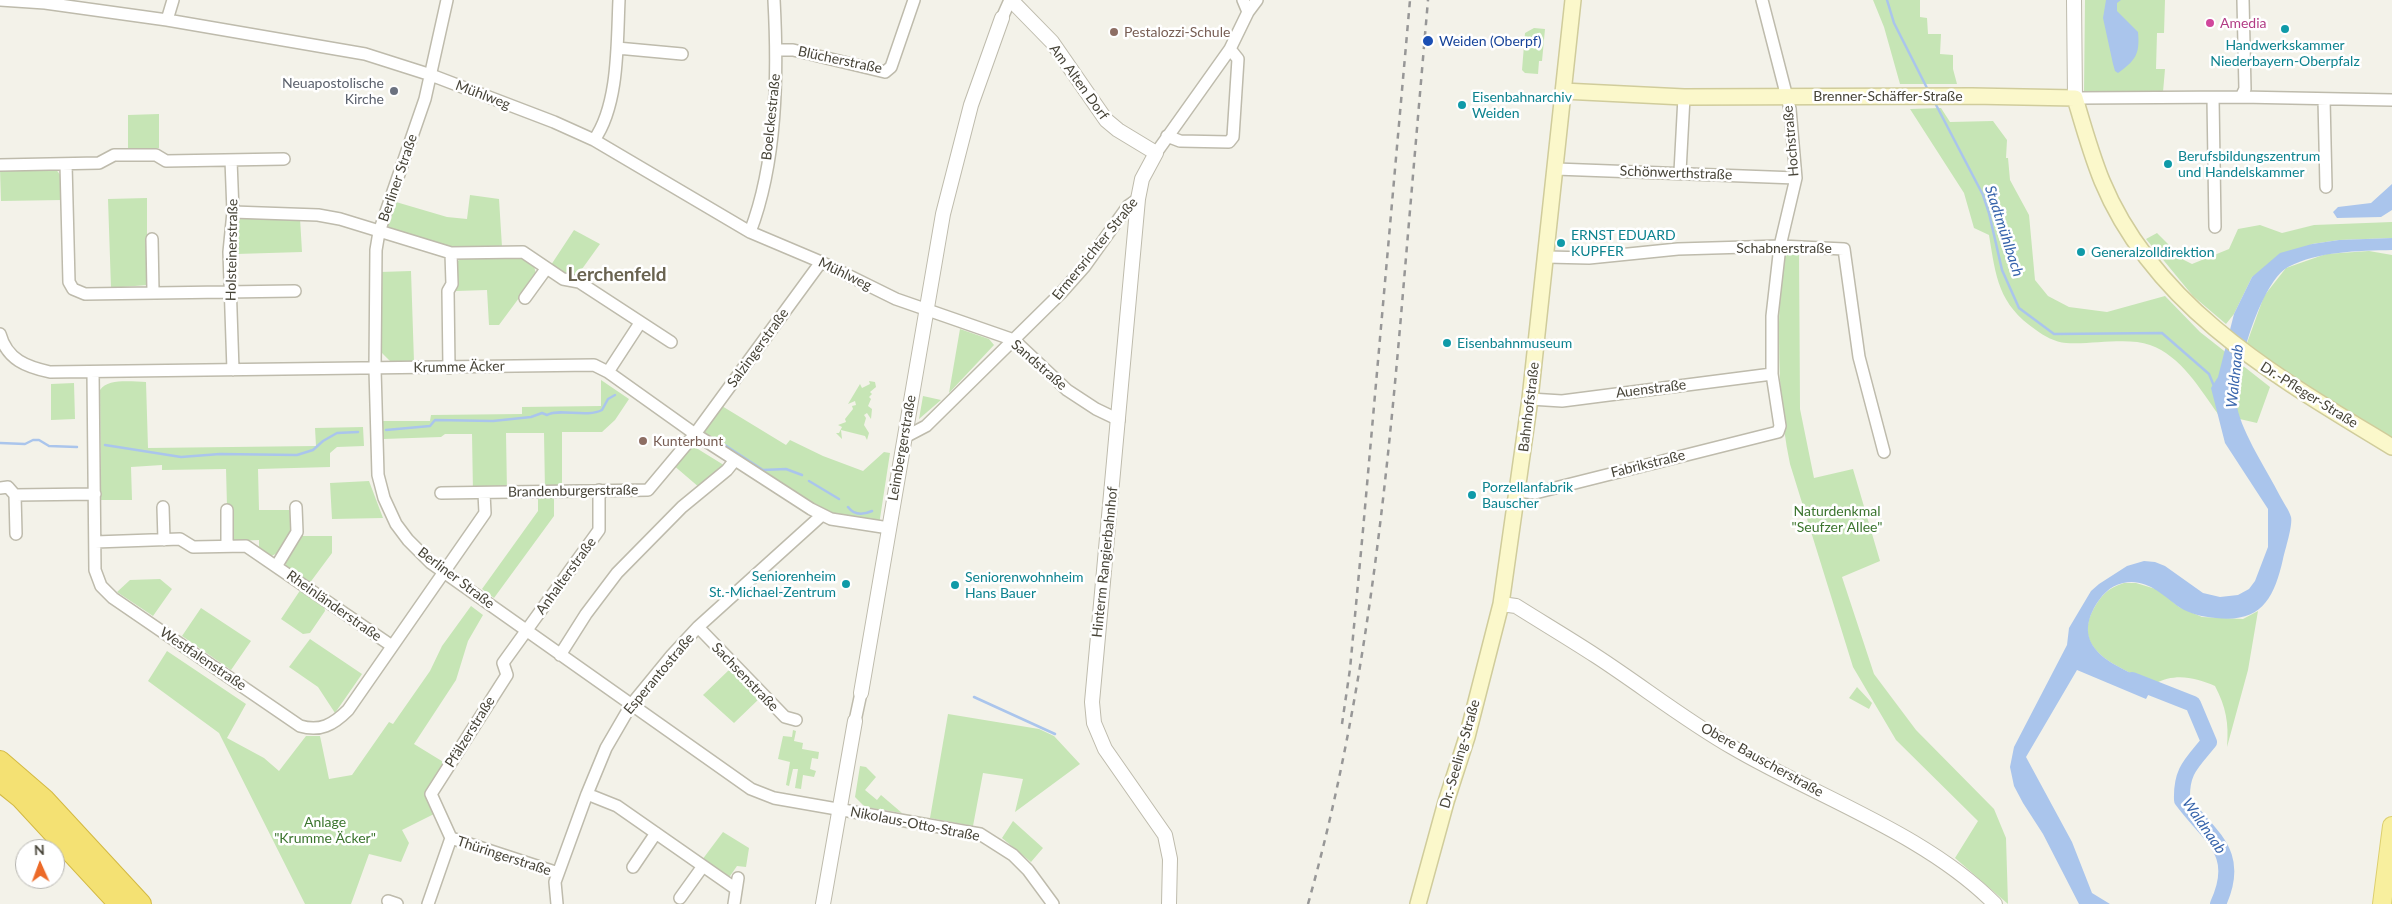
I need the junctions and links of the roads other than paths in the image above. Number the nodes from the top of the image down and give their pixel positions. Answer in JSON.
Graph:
{"nodes":[{"id":1,"x":0,"y":0,"type":"edge"},
{"id":2,"x":173,"y":0,"type":"edge"},
{"id":3,"x":447,"y":0,"type":"edge"},
{"id":4,"x":619,"y":0,"type":"edge"},
{"id":5,"x":774,"y":0,"type":"edge"},
{"id":6,"x":914,"y":0,"type":"edge"},
{"id":7,"x":1010,"y":0,"type":"edge"},
{"id":8,"x":1243,"y":0,"type":"edge"},
{"id":9,"x":1257,"y":0,"type":"edge"},
{"id":10,"x":1573,"y":0,"type":"edge"},
{"id":11,"x":1762,"y":0,"type":"edge"},
{"id":12,"x":2074,"y":0,"type":"edge"},
{"id":13,"x":2243,"y":0,"type":"edge"},
{"id":14,"x":1248,"y":12,"type":"junction"},
{"id":15,"x":1002,"y":18,"type":"joint"},
{"id":16,"x":167,"y":20,"type":"junction"},
{"id":17,"x":617,"y":48,"type":"junction"},
{"id":18,"x":1230,"y":49,"type":"junction"},
{"id":19,"x":776,"y":50,"type":"junction"},
{"id":20,"x":682,"y":54,"type":"dead end"},
{"id":21,"x":431,"y":75,"type":"junction"},
{"id":22,"x":1563,"y":91,"type":"junction"},
{"id":23,"x":2243,"y":93,"type":"junction"},
{"id":24,"x":1684,"y":97,"type":"junction"},
{"id":25,"x":1786,"y":97,"type":"junction"},
{"id":26,"x":2075,"y":98,"type":"junction"},
{"id":27,"x":2213,"y":98,"type":"junction"},
{"id":28,"x":2324,"y":99,"type":"junction"},
{"id":29,"x":2392,"y":100,"type":"edge"},
{"id":30,"x":1167,"y":136,"type":"junction"},
{"id":31,"x":594,"y":140,"type":"junction"},
{"id":32,"x":1156,"y":153,"type":"junction"},
{"id":33,"x":284,"y":159,"type":"dead end"},
{"id":34,"x":232,"y":160,"type":"junction"},
{"id":35,"x":66,"y":164,"type":"junction"},
{"id":36,"x":0,"y":165,"type":"edge"},
{"id":37,"x":1556,"y":169,"type":"junction"},
{"id":38,"x":1680,"y":172,"type":"junction"},
{"id":39,"x":1796,"y":178,"type":"junction"},
{"id":40,"x":2326,"y":187,"type":"dead end"},
{"id":41,"x":1138,"y":199,"type":"junction"},
{"id":42,"x":233,"y":212,"type":"junction"},
{"id":43,"x":2215,"y":227,"type":"dead end"},
{"id":44,"x":379,"y":232,"type":"junction"},
{"id":45,"x":750,"y":232,"type":"junction"},
{"id":46,"x":152,"y":239,"type":"dead end"},
{"id":47,"x":1780,"y":246,"type":"junction"},
{"id":48,"x":451,"y":253,"type":"junction"},
{"id":49,"x":1547,"y":257,"type":"junction"},
{"id":50,"x":821,"y":262,"type":"junction"},
{"id":51,"x":546,"y":269,"type":"junction"},
{"id":52,"x":230,"y":291,"type":"junction"},
{"id":53,"x":296,"y":291,"type":"dead end"},
{"id":54,"x":153,"y":292,"type":"junction"},
{"id":55,"x":525,"y":298,"type":"dead end"},
{"id":56,"x":926,"y":309,"type":"junction"},
{"id":57,"x":640,"y":324,"type":"junction"},
{"id":58,"x":0,"y":334,"type":"edge"},
{"id":59,"x":1014,"y":340,"type":"junction"},
{"id":60,"x":671,"y":342,"type":"dead end"},
{"id":61,"x":375,"y":368,"type":"junction"},
{"id":62,"x":449,"y":368,"type":"junction"},
{"id":63,"x":234,"y":370,"type":"junction"},
{"id":64,"x":93,"y":372,"type":"junction"},
{"id":65,"x":608,"y":372,"type":"junction"},
{"id":66,"x":1772,"y":374,"type":"junction"},
{"id":67,"x":1530,"y":399,"type":"junction"},
{"id":68,"x":1119,"y":420,"type":"junction"},
{"id":69,"x":1778,"y":432,"type":"joint"},
{"id":70,"x":695,"y":434,"type":"junction"},
{"id":71,"x":905,"y":437,"type":"junction"},
{"id":72,"x":2392,"y":447,"type":"edge"},
{"id":73,"x":1884,"y":452,"type":"dead end"},
{"id":74,"x":735,"y":460,"type":"junction"},
{"id":75,"x":0,"y":488,"type":"edge"},
{"id":76,"x":599,"y":490,"type":"junction"},
{"id":77,"x":1518,"y":491,"type":"junction"},
{"id":78,"x":442,"y":493,"type":"dead end"},
{"id":79,"x":484,"y":493,"type":"junction"},
{"id":80,"x":95,"y":494,"type":"junction"},
{"id":81,"x":16,"y":495,"type":"junction"},
{"id":82,"x":296,"y":506,"type":"dead end"},
{"id":83,"x":163,"y":507,"type":"dead end"},
{"id":84,"x":227,"y":510,"type":"dead end"},
{"id":85,"x":822,"y":515,"type":"junction"},
{"id":86,"x":889,"y":528,"type":"junction"},
{"id":87,"x":16,"y":534,"type":"dead end"},
{"id":88,"x":164,"y":540,"type":"junction"},
{"id":89,"x":95,"y":542,"type":"junction"},
{"id":90,"x":227,"y":546,"type":"junction"},
{"id":91,"x":276,"y":566,"type":"junction"},
{"id":92,"x":444,"y":572,"type":"junction"},
{"id":93,"x":1501,"y":604,"type":"junction"},
{"id":94,"x":698,"y":627,"type":"junction"},
{"id":95,"x":526,"y":630,"type":"junction"},
{"id":96,"x":392,"y":646,"type":"junction"},
{"id":97,"x":560,"y":655,"type":"junction"},
{"id":98,"x":860,"y":692,"type":"joint"},
{"id":99,"x":631,"y":705,"type":"junction"},
{"id":100,"x":796,"y":720,"type":"dead end"},
{"id":101,"x":855,"y":721,"type":"joint"},
{"id":102,"x":0,"y":761,"type":"edge"},
{"id":103,"x":0,"y":781,"type":"edge"},
{"id":104,"x":587,"y":794,"type":"junction"},
{"id":105,"x":839,"y":809,"type":"junction"},
{"id":106,"x":2392,"y":826,"type":"edge"},
{"id":107,"x":656,"y":832,"type":"junction"},
{"id":108,"x":451,"y":838,"type":"junction"},
{"id":109,"x":703,"y":866,"type":"junction"},
{"id":110,"x":633,"y":867,"type":"dead end"},
{"id":111,"x":558,"y":873,"type":"junction"},
{"id":112,"x":680,"y":898,"type":"dead end"},
{"id":113,"x":118,"y":904,"type":"edge"},
{"id":114,"x":141,"y":904,"type":"edge"},
{"id":115,"x":428,"y":904,"type":"edge"},
{"id":116,"x":556,"y":904,"type":"edge"},
{"id":117,"x":734,"y":904,"type":"edge"},
{"id":118,"x":823,"y":904,"type":"edge"},
{"id":119,"x":1053,"y":904,"type":"edge"},
{"id":120,"x":1169,"y":904,"type":"edge"},
{"id":121,"x":1418,"y":904,"type":"edge"},
{"id":122,"x":1995,"y":904,"type":"edge"},
{"id":123,"x":2382,"y":904,"type":"edge"}],
"edges":[{"from":1,"to":16,"type":"street","name":"Mühlweg"},
{"from":2,"to":16,"type":"street"},
{"from":3,"to":21,"type":"street","name":"Berliner Straße"},
{"from":4,"to":17,"type":"street"},
{"from":5,"to":19,"type":"street","name":"Boelckestraße"},
{"from":6,"to":19,"type":"street","name":"Blücherstraße"},
{"from":7,"to":15,"type":"street","name":"Leimbergerstraße"},
{"from":7,"to":32,"type":"street","name":"Am Alten Dorf"},
{"from":8,"to":14,"type":"street"},
{"from":9,"to":14,"type":"street","name":"Ermersrichter Straße"},
{"from":10,"to":22,"type":"main road","name":"Bahnhofstraße"},
{"from":11,"to":25,"type":"street","name":"Hochstraße"},
{"from":12,"to":26,"type":"street","name":"Dr.-Pfleger-Straße"},
{"from":13,"to":23,"type":"street"},
{"from":14,"to":18,"type":"street","name":"Ermersrichter Straße"},
{"from":15,"to":56,"type":"street","name":"Leimbergerstraße"},
{"from":16,"to":21,"type":"street","name":"Mühlweg"},
{"from":17,"to":20,"type":"street"},
{"from":17,"to":31,"type":"street"},
{"from":18,"to":30,"type":"street","name":"Ermersrichter Straße"},
{"from":18,"to":30,"type":"street"},
{"from":19,"to":45,"type":"street","name":"Boelckestraße"},
{"from":21,"to":31,"type":"street","name":"Mühlweg"},
{"from":21,"to":44,"type":"street","name":"Berliner Straße"},
{"from":22,"to":24,"type":"main road","name":"Brenner-Schäffer-Straße"},
{"from":22,"to":37,"type":"main road","name":"Bahnhofstraße"},
{"from":23,"to":27,"type":"street","name":"Brenner-Schäffer-Straße"},
{"from":23,"to":28,"type":"street","name":"Brenner-Schäffer-Straße"},
{"from":24,"to":25,"type":"main road","name":"Brenner-Schäffer-Straße"},
{"from":24,"to":38,"type":"street"},
{"from":25,"to":26,"type":"main road","name":"Brenner-Schäffer-Straße"},
{"from":25,"to":39,"type":"street","name":"Hochstraße"},
{"from":26,"to":27,"type":"street","name":"Brenner-Schäffer-Straße"},
{"from":26,"to":72,"type":"main road","name":"Dr.-Pfleger-Straße"},
{"from":27,"to":43,"type":"street"},
{"from":28,"to":29,"type":"street","name":"Brenner-Schäffer-Straße"},
{"from":28,"to":40,"type":"street"},
{"from":30,"to":32,"type":"street","name":"Ermersrichter Straße"},
{"from":31,"to":45,"type":"street","name":"Mühlweg"},
{"from":32,"to":41,"type":"street","name":"Ermersrichter Straße"},
{"from":33,"to":34,"type":"street"},
{"from":34,"to":35,"type":"street"},
{"from":34,"to":42,"type":"street","name":"Holsteinerstraße"},
{"from":35,"to":36,"type":"street"},
{"from":35,"to":54,"type":"street"},
{"from":37,"to":38,"type":"street","name":"Schönwerthstraße"},
{"from":37,"to":49,"type":"main road","name":"Bahnhofstraße"},
{"from":38,"to":39,"type":"street","name":"Schönwerthstraße"},
{"from":39,"to":47,"type":"street","name":"Hochstraße"},
{"from":41,"to":59,"type":"street","name":"Ermersrichter Straße"},
{"from":41,"to":68,"type":"street","name":"Hinterm Rangierbahnhof"},
{"from":42,"to":44,"type":"street"},
{"from":42,"to":52,"type":"street","name":"Holsteinerstraße"},
{"from":44,"to":48,"type":"street"},
{"from":44,"to":61,"type":"street","name":"Berliner Straße"},
{"from":45,"to":50,"type":"street","name":"Mühlweg"},
{"from":46,"to":54,"type":"street"},
{"from":47,"to":49,"type":"street","name":"Schabnerstraße"},
{"from":47,"to":66,"type":"street","name":"Hochstraße"},
{"from":47,"to":73,"type":"street","name":"Schabnerstraße"},
{"from":48,"to":51,"type":"street"},
{"from":48,"to":62,"type":"street"},
{"from":49,"to":67,"type":"main road","name":"Bahnhofstraße"},
{"from":50,"to":56,"type":"street","name":"Mühlweg"},
{"from":50,"to":70,"type":"street","name":"Salzingerstraße"},
{"from":51,"to":55,"type":"street"},
{"from":51,"to":57,"type":"street"},
{"from":52,"to":53,"type":"street"},
{"from":52,"to":54,"type":"street"},
{"from":52,"to":63,"type":"street","name":"Holsteinerstraße"},
{"from":56,"to":59,"type":"street","name":"Sandstraße"},
{"from":56,"to":71,"type":"street","name":"Leimbergerstraße"},
{"from":57,"to":60,"type":"street"},
{"from":57,"to":65,"type":"street"},
{"from":58,"to":64,"type":"street","name":"Krumme Äcker"},
{"from":59,"to":68,"type":"street","name":"Sandstraße"},
{"from":59,"to":71,"type":"street","name":"Ermersrichter Straße"},
{"from":61,"to":62,"type":"street","name":"Krumme Äcker"},
{"from":61,"to":63,"type":"street","name":"Krumme Äcker"},
{"from":61,"to":92,"type":"street","name":"Berliner Straße"},
{"from":62,"to":65,"type":"street","name":"Krumme Äcker"},
{"from":63,"to":64,"type":"street","name":"Krumme Äcker"},
{"from":64,"to":80,"type":"street","name":"Westfalenstraße"},
{"from":65,"to":70,"type":"street","name":"Krumme Äcker"},
{"from":66,"to":67,"type":"street","name":"Auenstraße"},
{"from":66,"to":69,"type":"street","name":"Hochstraße"},
{"from":67,"to":77,"type":"main road","name":"Bahnhofstraße"},
{"from":68,"to":120,"type":"street","name":"Hinterm Rangierbahnhof"},
{"from":69,"to":77,"type":"street","name":"Fabrikstraße"},
{"from":70,"to":74,"type":"street","name":"Krumme Äcker"},
{"from":70,"to":76,"type":"street","name":"Brandenburgerstraße"},
{"from":71,"to":86,"type":"street","name":"Leimbergerstraße"},
{"from":74,"to":85,"type":"street","name":"Krumme Äcker"},
{"from":74,"to":97,"type":"street"},
{"from":75,"to":81,"type":"street"},
{"from":76,"to":79,"type":"street","name":"Brandenburgerstraße"},
{"from":76,"to":95,"type":"street","name":"Anhalterstraße"},
{"from":77,"to":93,"type":"main road","name":"Bahnhofstraße"},
{"from":78,"to":79,"type":"street","name":"Brandenburgerstraße"},
{"from":79,"to":92,"type":"street"},
{"from":80,"to":81,"type":"street"},
{"from":80,"to":89,"type":"street","name":"Westfalenstraße"},
{"from":81,"to":87,"type":"street"},
{"from":82,"to":91,"type":"street","name":"Rheinländerstraße"},
{"from":83,"to":88,"type":"street"},
{"from":84,"to":90,"type":"street"},
{"from":85,"to":86,"type":"street","name":"Krumme Äcker"},
{"from":85,"to":94,"type":"street","name":"Esperantostraße"},
{"from":86,"to":98,"type":"street","name":"Leimbergerstraße"},
{"from":88,"to":89,"type":"street","name":"Rheinländerstraße"},
{"from":88,"to":90,"type":"street","name":"Rheinländerstraße"},
{"from":89,"to":96,"type":"street","name":"Westfalenstraße"},
{"from":90,"to":91,"type":"street","name":"Rheinländerstraße"},
{"from":91,"to":96,"type":"street","name":"Rheinländerstraße"},
{"from":92,"to":95,"type":"street","name":"Berliner Straße"},
{"from":92,"to":96,"type":"street","name":"Westfalenstraße"},
{"from":93,"to":121,"type":"main road","name":"Dr.-Seeling-Straße"},
{"from":93,"to":122,"type":"street","name":"Obere Bauscherstraße"},
{"from":94,"to":99,"type":"street","name":"Esperantostraße"},
{"from":94,"to":100,"type":"street","name":"Sachsenstraße"},
{"from":95,"to":97,"type":"street","name":"Berliner Straße"},
{"from":95,"to":108,"type":"street","name":"Pfälzerstraße"},
{"from":97,"to":99,"type":"street","name":"Berliner Straße"},
{"from":98,"to":101,"type":"street","name":"Leimbergerstraße"},
{"from":99,"to":104,"type":"street","name":"Esperantostraße"},
{"from":99,"to":105,"type":"street","name":"Berliner Straße"},
{"from":101,"to":105,"type":"street","name":"Leimbergerstraße"},
{"from":102,"to":114,"type":"highway"},
{"from":103,"to":113,"type":"highway"},
{"from":104,"to":107,"type":"street"},
{"from":104,"to":111,"type":"street","name":"Esperantostraße"},
{"from":105,"to":118,"type":"street","name":"Leimbergerstraße"},
{"from":105,"to":119,"type":"street","name":"Nikolaus-Otto-Straße"},
{"from":106,"to":123,"type":"main road"},
{"from":107,"to":109,"type":"street"},
{"from":107,"to":110,"type":"street"},
{"from":108,"to":111,"type":"street","name":"Thüringerstraße"},
{"from":108,"to":115,"type":"street"},
{"from":109,"to":112,"type":"street"},
{"from":109,"to":117,"type":"street"},
{"from":111,"to":116,"type":"street","name":"Esperantostraße"}]}
